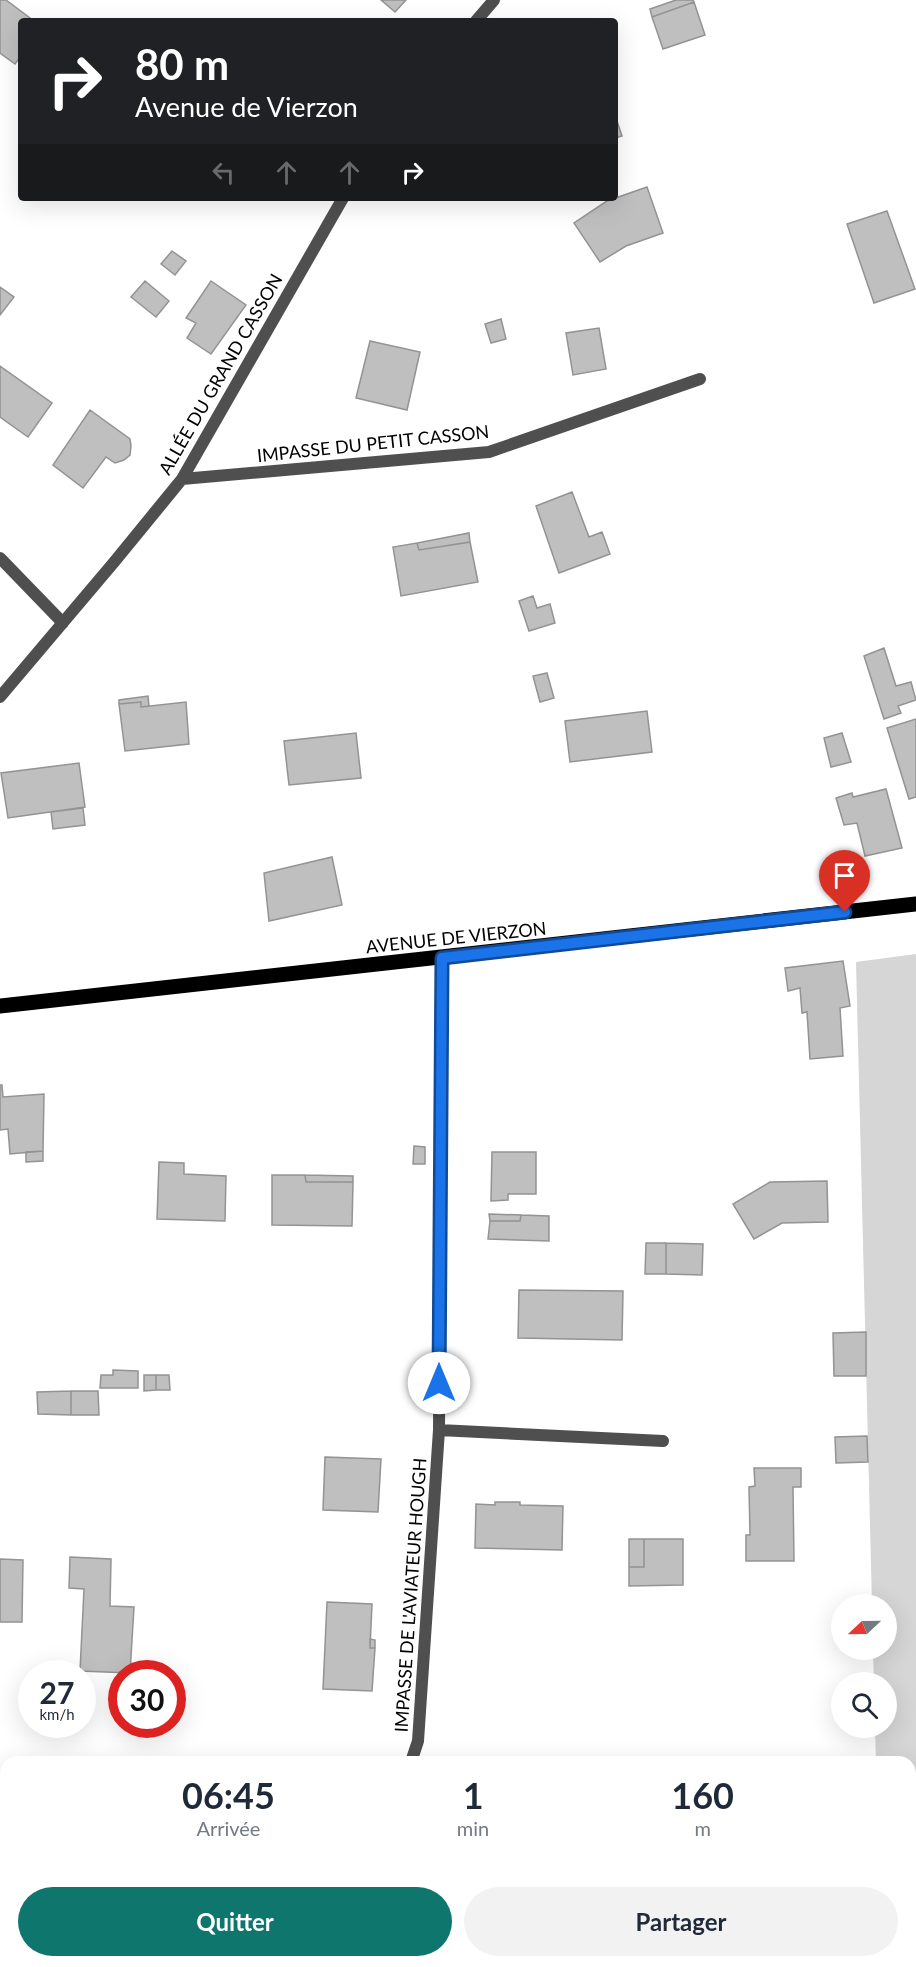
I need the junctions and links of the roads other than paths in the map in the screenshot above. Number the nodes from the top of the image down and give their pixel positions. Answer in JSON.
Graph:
{"nodes":[{"id":1,"x":494,"y":0,"type":"edge"},
{"id":2,"x":479,"y":18,"type":"edge"},
{"id":3,"x":342,"y":201,"type":"edge"},
{"id":4,"x":700,"y":379,"type":"dead end"},
{"id":5,"x":182,"y":479,"type":"junction"},
{"id":6,"x":0,"y":558,"type":"edge"},
{"id":7,"x":63,"y":623,"type":"junction"},
{"id":8,"x":0,"y":697,"type":"edge"},
{"id":9,"x":916,"y":904,"type":"edge"},
{"id":10,"x":442,"y":958,"type":"junction"},
{"id":11,"x":0,"y":1006,"type":"edge"},
{"id":12,"x":439,"y":1430,"type":"junction"},
{"id":13,"x":663,"y":1441,"type":"dead end"},
{"id":14,"x":413,"y":1756,"type":"edge"}],
"edges":[{"from":1,"to":2,"type":"street"},
{"from":3,"to":5,"type":"street","name":"ALLÉE DU GRAND CASSON"},
{"from":4,"to":5,"type":"street","name":"IMPASSE DU PETIT CASSON"},
{"from":5,"to":7,"type":"street","name":"ALLÉE DU GRAND CASSON"},
{"from":6,"to":7,"type":"street"},
{"from":7,"to":8,"type":"street","name":"ALLÉE DU GRAND CASSON"},
{"from":9,"to":10,"type":"main road","name":"AVENUE DE VIERZON"},
{"from":10,"to":11,"type":"main road","name":"AVENUE DE VIERZON"},
{"from":10,"to":12,"type":"street","name":"IMPASSE DE L'AVIATEUR HOUGH"},
{"from":12,"to":13,"type":"street"},
{"from":12,"to":14,"type":"street","name":"IMPASSE DE L'AVIATEUR HOUGH"}]}
